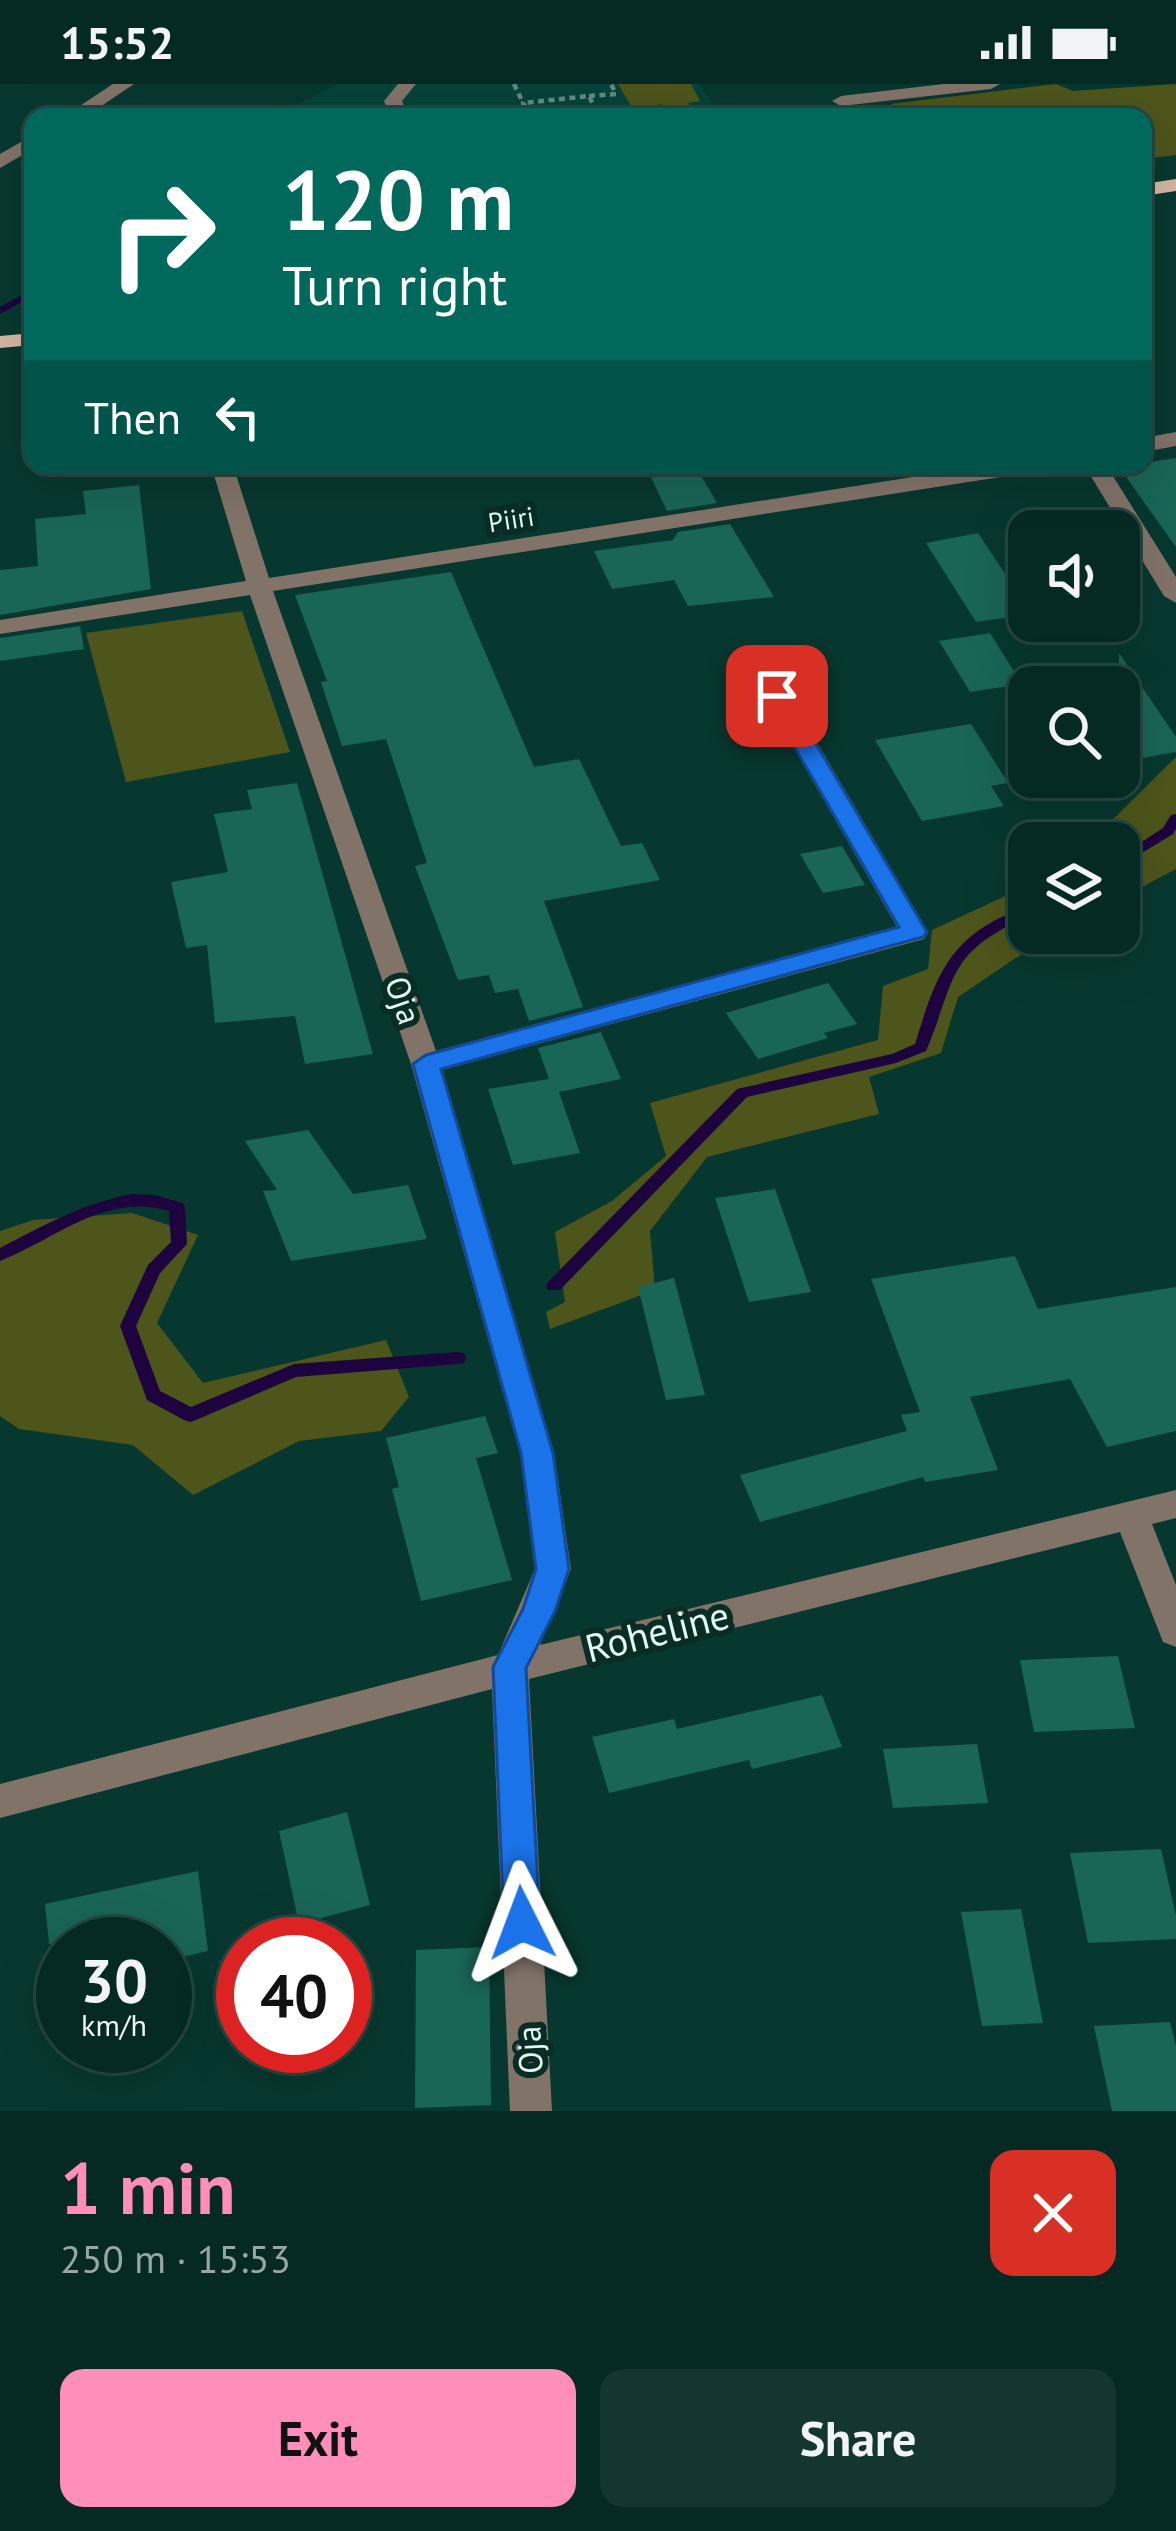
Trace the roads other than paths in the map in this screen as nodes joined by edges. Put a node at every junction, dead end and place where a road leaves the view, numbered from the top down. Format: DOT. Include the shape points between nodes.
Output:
graph roads {
  1 [pos="125,84"];
  2 [pos="407,84"];
  3 [pos="827,84"];
  4 [pos="992,84"];
  5 [pos="841,101"];
  6 [pos="86,108"];
  7 [pos="396,108"];
  8 [pos="847,108"];
  9 [pos="226,474"];
  10 [pos="976,474"];
  11 [pos="1101,474"];
  12 [pos="261,590"];
  13 [pos="1176,596"];
  14 [pos="0,627"];
  15 [pos="777,696"];
  16 [pos="426,1064"];
  17 [pos="1176,1504"];
  18 [pos="1131,1515"];
  19 [pos="1176,1631"];
  20 [pos="510,1667"];
  21 [pos="0,1801"];
  22 [pos="532,2111"];
  1 -- 6 [label="street"];
  2 -- 7 [label="street" via="392,101"];
  3 -- 5 [label="street"];
  4 -- 5 [label="street"];
  5 -- 8 [label="street"];
  9 -- 12 [label="street, Oja"];
  10 -- 12 [label="street, Piiri"];
  11 -- 13 [label="street"];
  12 -- 14 [label="street, Piiri"];
  12 -- 16 [label="street, Oja"];
  15 -- 16 [label="street" via="914,932"];
  16 -- 20 [label="street, Oja" via="537,1453 553,1569"];
  17 -- 18 [label="street, Roheline"];
  18 -- 19 [label="street"];
  18 -- 20 [label="street, Roheline"];
  20 -- 21 [label="street, Roheline"];
  20 -- 22 [label="street, Oja"];
}
